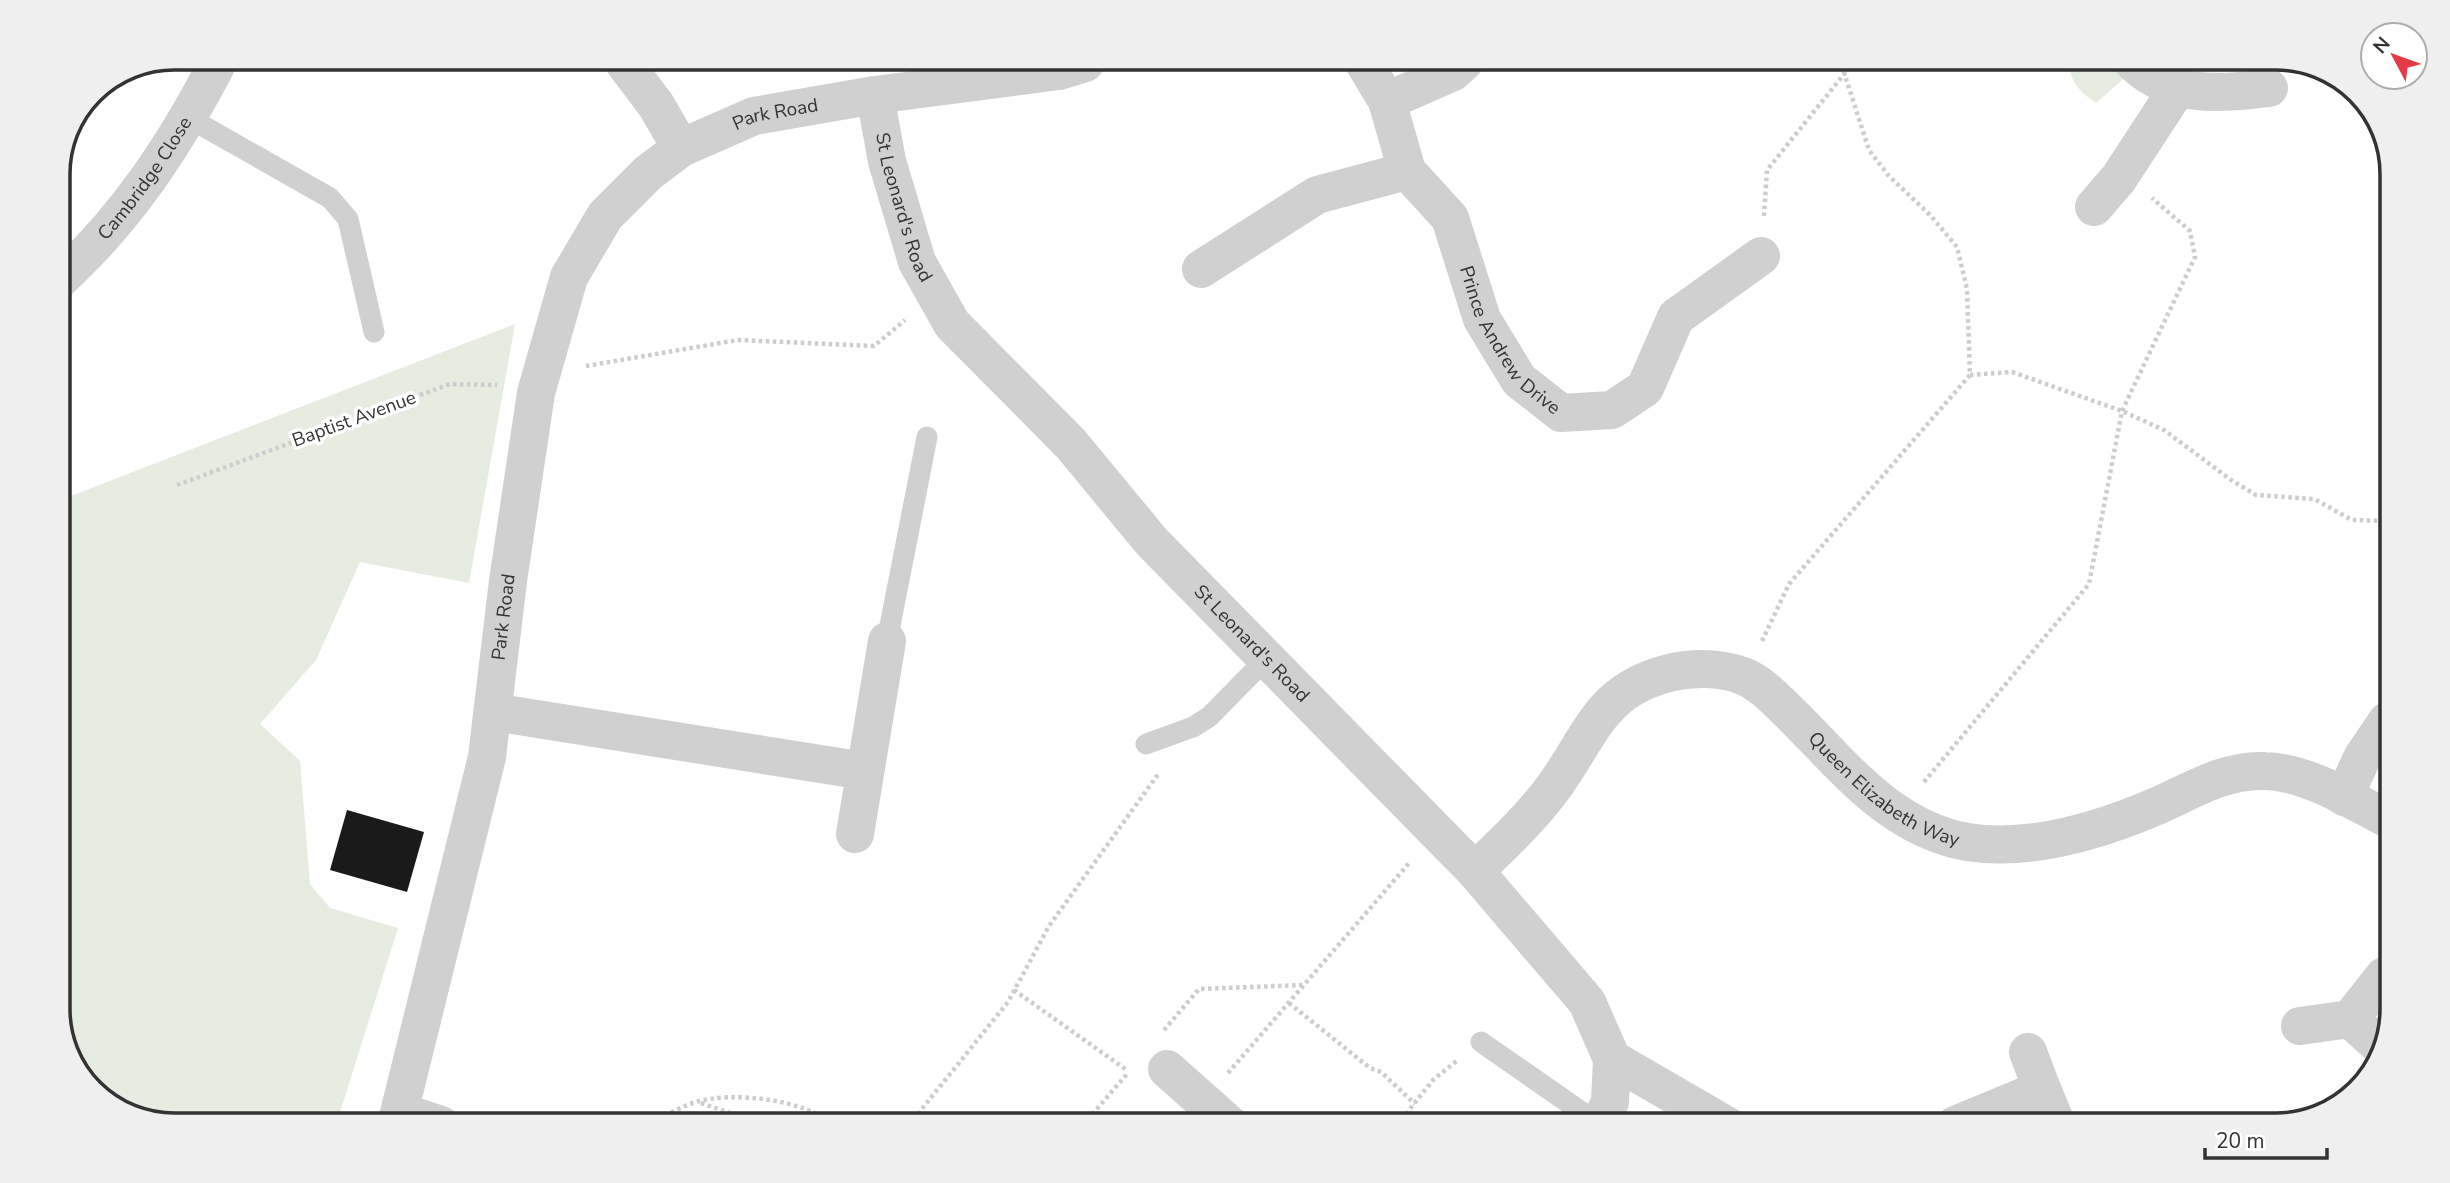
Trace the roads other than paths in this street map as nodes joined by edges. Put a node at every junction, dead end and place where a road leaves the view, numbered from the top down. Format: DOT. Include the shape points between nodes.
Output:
graph roads {
  1 [pos="214,70"];
  2 [pos="630,70"];
  3 [pos="1062,70"];
  4 [pos="1368,70"];
  5 [pos="1455,70"];
  6 [pos="2148,70"];
  7 [pos="2269,88"];
  8 [pos="2177,89"];
  9 [pos="875,94"];
  10 [pos="1387,102"];
  11 [pos="189,118"];
  12 [pos="681,148"];
  13 [pos="1407,171"];
  14 [pos="2094,207"];
  15 [pos="1761,256"];
  16 [pos="1200,269"];
  17 [pos="70,270"];
  18 [pos="374,332"];
  19 [pos="927,437"];
  20 [pos="887,640"];
  21 [pos="1266,659"];
  22 [pos="493,712"];
  23 [pos="2380,730"];
  24 [pos="1146,744"];
  25 [pos="865,771"];
  26 [pos="2344,797"];
  27 [pos="2380,814"];
  28 [pos="855,834"];
  29 [pos="1475,872"];
  30 [pos="2380,981"];
  31 [pos="2350,1019"];
  32 [pos="2300,1026"];
  33 [pos="2374,1041"];
  34 [pos="1480,1042"];
  35 [pos="2028,1052"];
  36 [pos="1153,1057"];
  37 [pos="1612,1059"];
  38 [pos="2042,1089"];
  39 [pos="400,1113"];
  40 [pos="1206,1113"];
  41 [pos="1582,1113"];
  42 [pos="1605,1113"];
  43 [pos="1705,1113"];
  44 [pos="1984,1113"];
  45 [pos="2052,1113"];
  1 -- 11 [label="street, Cambridge Close"];
  2 -- 12 [label="street"];
  3 -- 9 [label="street, Park Road"];
  4 -- 10 [label="street, Prince Andrew Drive"];
  5 -- 10 [label="street"];
  6 -- 8 [label="street"];
  7 -- 8 [label="street" via="2225,94"];
  8 -- 14 [label="street"];
  9 -- 12 [label="street, Park Road" via="754,116"];
  9 -- 21 [label="street, St Leonard's Road" via="887,161 917,262 952,324 1071,444 1153,542"];
  10 -- 13 [label="street, Prince Andrew Drive"];
  11 -- 17 [label="street, Cambridge Close" via="167,155 94,248"];
  11 -- 18 [label="lane" via="330,198 348,219"];
  12 -- 22 [label="street, Park Road" via="605,216 569,277 539,384"];
  13 -- 15 [label="street, Prince Andrew Drive" via="1450,218 1482,319 1519,380 1561,413 1612,410 1645,388 1676,317"];
  13 -- 16 [label="street" via="1317,195"];
  19 -- 20 [label="lane"];
  20 -- 25 [label="street"];
  21 -- 24 [label="lane" via="1209,717"];
  21 -- 29 [label="street, St Leonard's Road"];
  22 -- 25 [label="street"];
  22 -- 39 [label="street, Park Road" via="487,757"];
  23 -- 26 [label="street"];
  25 -- 28 [label="street"];
  26 -- 27 [label="street, Queen Elizabeth Way"];
  26 -- 29 [label="street, Queen Elizabeth Way" via="2279,772 2245,772 2214,780 2123,820 2040,839 1990,845 1944,836 1897,814 1849,775 1766,691 1745,677 1690,669 1657,677 1621,695 1592,724 1539,806"];
  29 -- 37 [label="street, St Leonard's Road" via="1587,1002"];
  30 -- 31 [label="street"];
  31 -- 32 [label="street"];
  31 -- 33 [label="street"];
  34 -- 41 [label="lane"];
  35 -- 38 [label="street"];
  36 -- 40 [label="street"];
  37 -- 42 [label="street" via="1610,1102"];
  37 -- 43 [label="street"];
  38 -- 44 [label="street"];
  38 -- 45 [label="street"];
}
